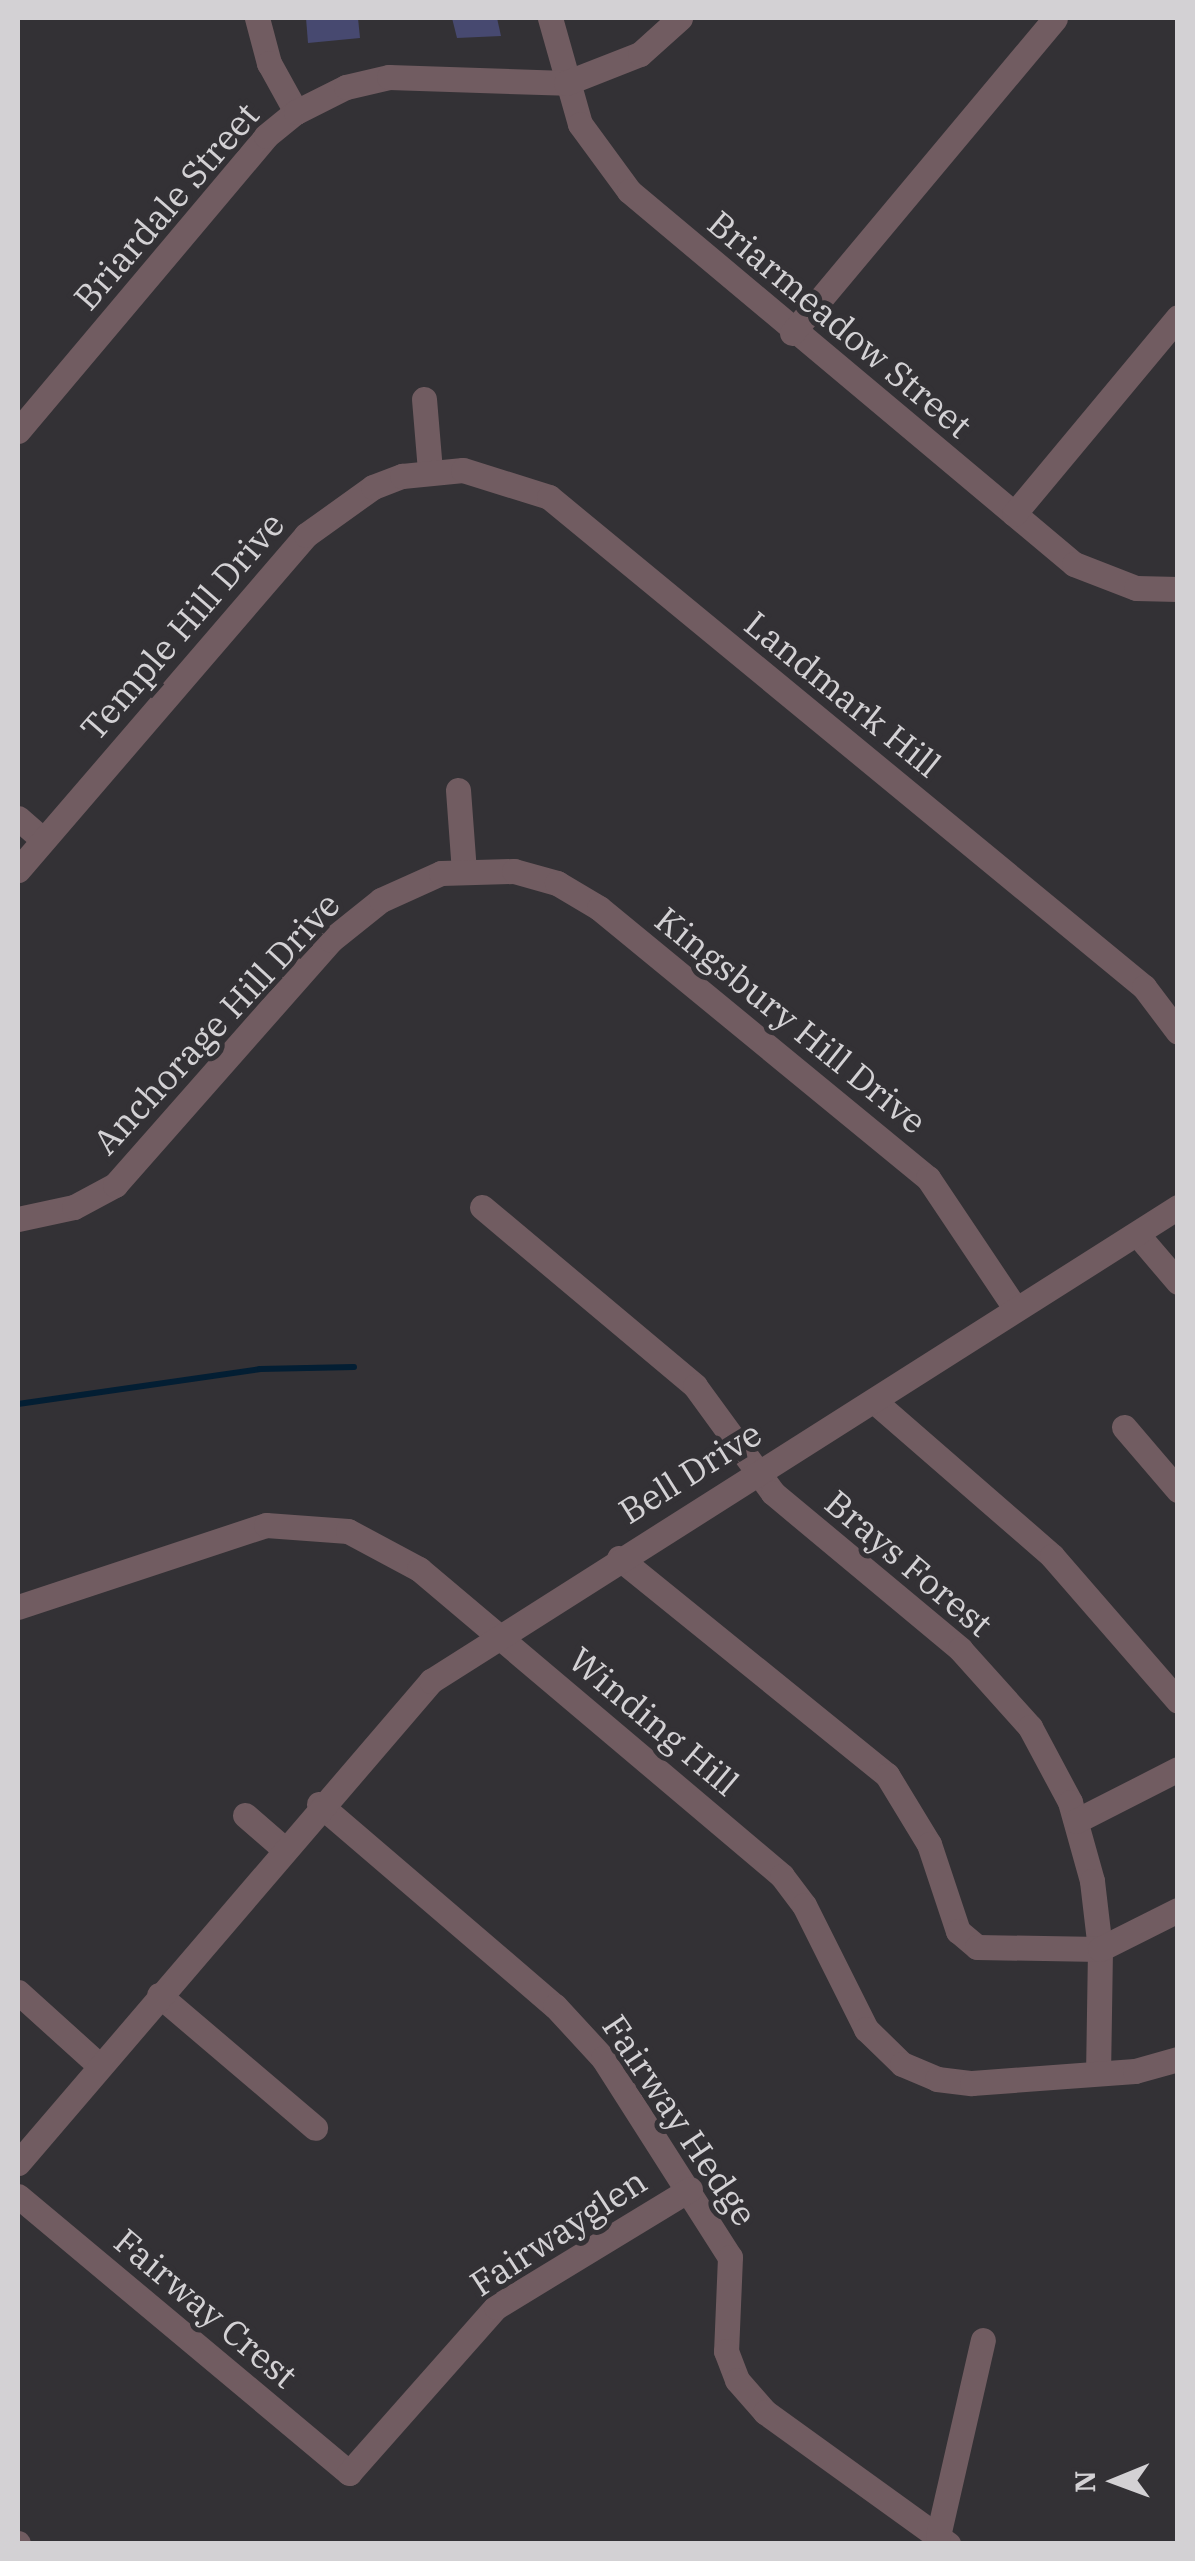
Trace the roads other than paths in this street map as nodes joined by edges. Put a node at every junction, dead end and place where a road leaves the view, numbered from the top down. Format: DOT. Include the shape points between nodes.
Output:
graph roads {
  1 [pos="257,18"];
  2 [pos="550,18"];
  3 [pos="680,18"];
  4 [pos="1055,18"];
  5 [pos="566,82"];
  6 [pos="296,112"];
  7 [pos="1178,317"];
  8 [pos="792,333"];
  9 [pos="424,399"];
  10 [pos="18,431"];
  11 [pos="430,471"];
  12 [pos="1014,514"];
  13 [pos="1178,590"];
  14 [pos="458,790"];
  15 [pos="18,818"];
  16 [pos="43,840"];
  17 [pos="18,870"];
  18 [pos="464,871"];
  19 [pos="1178,1032"];
  20 [pos="482,1207"];
  21 [pos="1178,1207"];
  22 [pos="18,1219"];
  23 [pos="1137,1234"];
  24 [pos="1178,1282"];
  25 [pos="1015,1308"];
  26 [pos="874,1401"];
  27 [pos="1124,1427"];
  28 [pos="757,1472"];
  29 [pos="1178,1490"];
  30 [pos="619,1558"];
  31 [pos="18,1606"];
  32 [pos="499,1636"];
  33 [pos="1178,1700"];
  34 [pos="1178,1769"];
  35 [pos="319,1804"];
  36 [pos="244,1815"];
  37 [pos="1076,1821"];
  38 [pos="284,1848"];
  39 [pos="1178,1910"];
  40 [pos="1100,1949"];
  41 [pos="18,1992"];
  42 [pos="160,1995"];
  43 [pos="1178,2059"];
  44 [pos="100,2066"];
  45 [pos="1098,2073"];
  46 [pos="315,2128"];
  47 [pos="18,2163"];
  48 [pos="690,2189"];
  49 [pos="18,2196"];
  50 [pos="983,2340"];
  51 [pos="350,2474"];
  52 [pos="943,2540"];
  1 -- 6 [label="street" via="270,63"];
  2 -- 5 [label="street, Briarmeadow Street"];
  3 -- 5 [label="street, Briardale Street" via="640,54"];
  4 -- 8 [label="street"];
  5 -- 6 [label="street, Briardale Street" via="389,76 346,87"];
  5 -- 8 [label="street, Briarmeadow Street" via="601,160"];
  6 -- 10 [label="street, Briardale Street" via="266,136"];
  7 -- 12 [label="street"];
  8 -- 12 [label="street, Briarmeadow Street"];
  9 -- 11 [label="street"];
  11 -- 16 [label="street, Temple Hill Drive" via="373,487 306,536"];
  11 -- 19 [label="street, Landmark Hill" via="491,475 549,498 1144,987"];
  12 -- 13 [label="street, Briarmeadow Street" via="1104,579"];
  14 -- 18 [label="street"];
  15 -- 16 [label="street"];
  16 -- 17 [label="street, Temple Hill Drive"];
  18 -- 22 [label="street, Anchorage Hill Drive" via="397,892 342,930 115,1185 74,1208"];
  18 -- 25 [label="street, Kingsbury Hill Drive" via="537,876 599,908 928,1178"];
  20 -- 28 [label="street, Brays Forest" via="695,1386"];
  21 -- 23 [label="street, Bell Drive"];
  23 -- 24 [label="street"];
  23 -- 25 [label="street, Bell Drive"];
  25 -- 26 [label="street, Bell Drive"];
  26 -- 28 [label="street, Bell Drive"];
  26 -- 33 [label="street" via="1052,1556"];
  27 -- 29 [label="street"];
  28 -- 30 [label="street, Bell Drive"];
  28 -- 37 [label="street, Brays Forest" via="798,1516 1006,1694 1054,1766"];
  30 -- 32 [label="street, Bell Drive"];
  30 -- 40 [label="street" via="886,1776 929,1844 958,1931 977,1947"];
  31 -- 32 [label="street, Winding Hill" via="229,1534 307,1523 386,1546"];
  32 -- 35 [label="street, Bell Drive" via="431,1680"];
  32 -- 45 [label="street, Winding Hill" via="782,1876 804,1905 866,2028 902,2064 937,2080 972,2083"];
  34 -- 37 [label="street"];
  35 -- 38 [label="street, Bell Drive"];
  35 -- 48 [label="street, Fairway Hedge" via="587,2038"];
  36 -- 38 [label="street"];
  37 -- 40 [label="street, Brays Forest"];
  38 -- 42 [label="street, Bell Drive"];
  39 -- 40 [label="street"];
  40 -- 45 [label="street, Brays Forest"];
  41 -- 44 [label="street"];
  42 -- 44 [label="street, Bell Drive"];
  42 -- 46 [label="street"];
  43 -- 45 [label="street, Winding Hill"];
  44 -- 47 [label="street, Bell Drive"];
  48 -- 51 [label="street, Fairwayglen" via="496,2307"];
  48 -- 52 [label="street, Fairway Hedge" via="730,2257 726,2350 736,2380 765,2412"];
  49 -- 51 [label="street, Fairway Crest"];
  50 -- 52 [label="street"];
}
